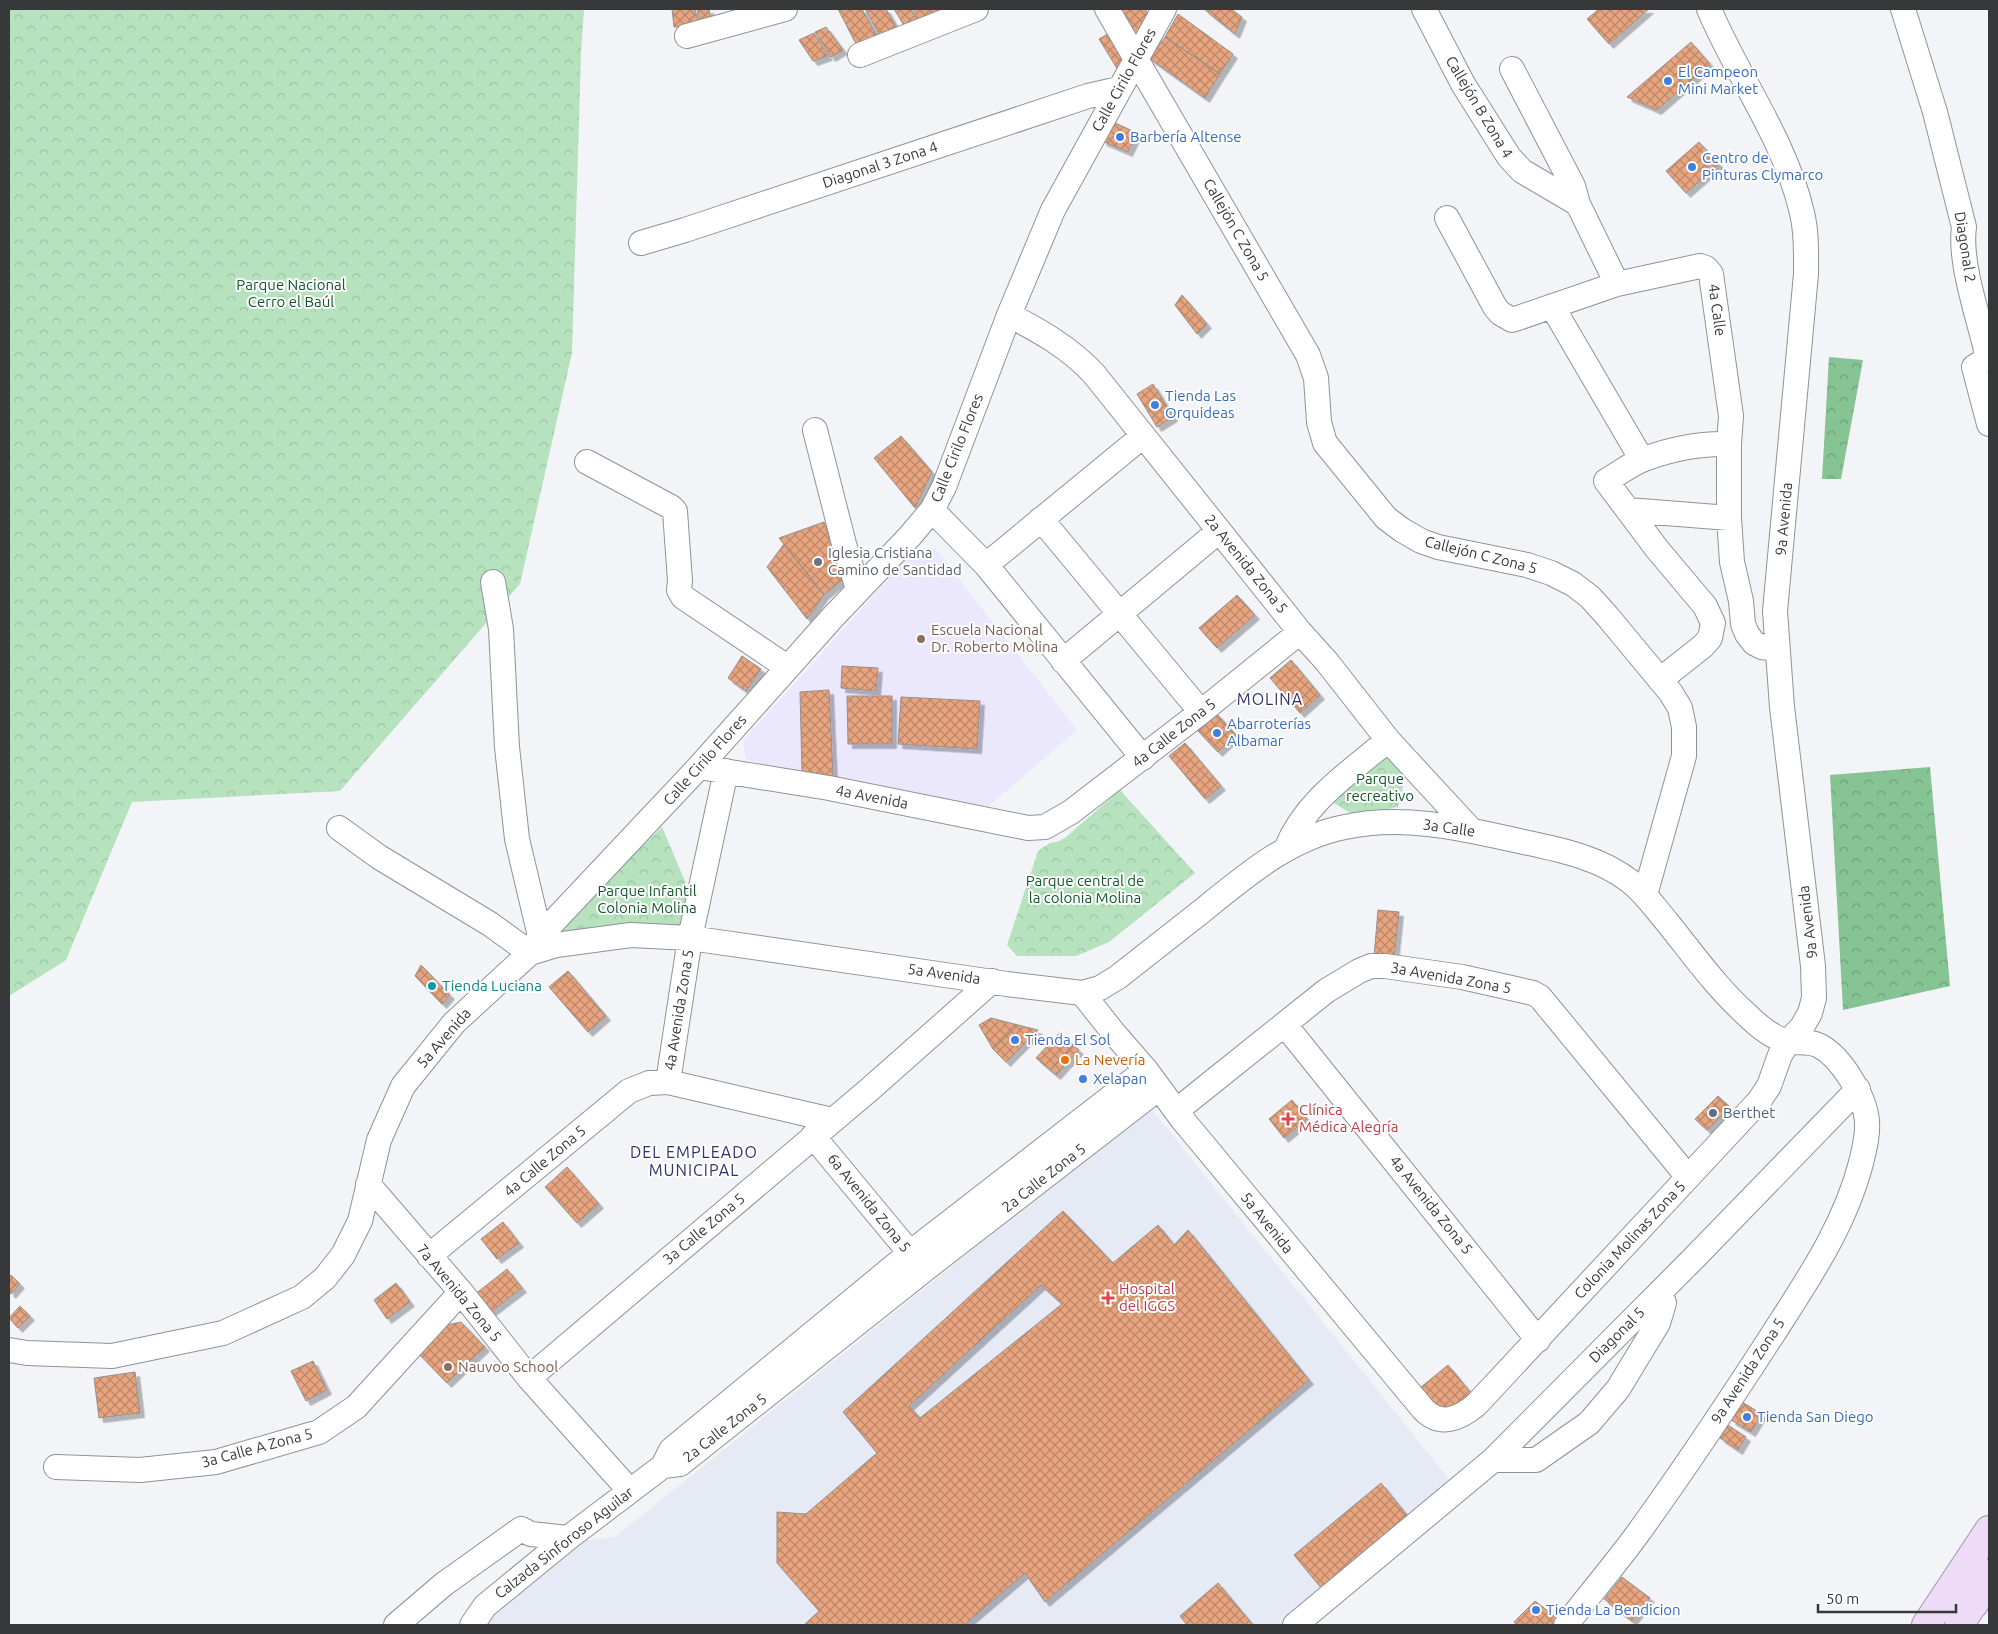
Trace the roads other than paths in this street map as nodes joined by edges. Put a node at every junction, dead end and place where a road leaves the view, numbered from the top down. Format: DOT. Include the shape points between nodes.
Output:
graph roads {
  1 [pos="785,9"];
  2 [pos="976,9"];
  3 [pos="1107,9"];
  4 [pos="1164,9"];
  5 [pos="1424,9"];
  6 [pos="1709,9"];
  7 [pos="1903,9"];
  8 [pos="687,36"];
  9 [pos="860,55"];
  10 [pos="1136,57"];
  11 [pos="1512,68"];
  12 [pos="1119,89"];
  13 [pos="1578,204"];
  14 [pos="1447,218"];
  15 [pos="1964,227"];
  16 [pos="641,242"];
  17 [pos="1617,284"];
  18 [pos="1989,303"];
  19 [pos="1552,306"];
  20 [pos="1009,315"];
  21 [pos="1989,424"];
  22 [pos="815,430"];
  23 [pos="1143,436"];
  24 [pos="1729,444"];
  25 [pos="1642,460"];
  26 [pos="588,462"];
  27 [pos="932,510"];
  28 [pos="1628,510"];
  29 [pos="1729,518"];
  30 [pos="1041,519"];
  31 [pos="1219,532"];
  32 [pos="986,565"];
  33 [pos="493,582"];
  34 [pos="858,589"];
  35 [pos="1119,614"];
  36 [pos="1300,632"];
  37 [pos="1778,649"];
  38 [pos="1063,660"];
  39 [pos="787,668"];
  40 [pos="1660,680"];
  41 [pos="1201,712"];
  42 [pos="1388,740"];
  43 [pos="1143,758"];
  44 [pos="699,767"];
  45 [pos="726,771"];
  46 [pos="1045,827"];
  47 [pos="340,828"];
  48 [pos="1471,830"];
  49 [pos="1286,849"];
  50 [pos="1645,895"];
  51 [pos="690,938"];
  52 [pos="535,944"];
  53 [pos="992,981"];
  54 [pos="1082,993"];
  55 [pos="1284,1025"];
  56 [pos="1789,1042"];
  57 [pos="1153,1079"];
  58 [pos="668,1082"];
  59 [pos="1858,1090"];
  60 [pos="1176,1111"];
  61 [pos="832,1120"];
  62 [pos="813,1136"];
  63 [pos="1688,1177"];
  64 [pos="368,1184"];
  65 [pos="429,1256"];
  66 [pos="917,1262"];
  67 [pos="461,1292"];
  68 [pos="1660,1292"];
  69 [pos="1538,1340"];
  70 [pos="9,1350"];
  71 [pos="529,1378"];
  72 [pos="1449,1420"];
  73 [pos="1493,1460"];
  74 [pos="56,1466"];
  75 [pos="663,1466"];
  76 [pos="630,1491"];
  77 [pos="1989,1530"];
  78 [pos="568,1538"];
  79 [pos="1989,1544"];
  80 [pos="1989,1581"];
  81 [pos="1974,1610"];
  82 [pos="396,1625"];
  83 [pos="472,1625"];
  84 [pos="1295,1625"];
  85 [pos="1566,1625"];
  86 [pos="1926,1625"];
  87 [pos="1935,1625"];
  1 -- 8 [label="street"];
  2 -- 9 [label="street"];
  3 -- 10 [label="street, Callejón C Zona 5"];
  4 -- 10 [label="street, Calle Cirilo Flores"];
  5 -- 13 [label="street, Callejón B Zona 4" via="1463,84 1509,157 1522,170"];
  6 -- 37 [label="street, 9a Avenida" via="1781,150 1803,215 1806,274 1775,611"];
  7 -- 15 [label="street, Diagonal 2" via="1935,112"];
  10 -- 12 [label="street, Calle Cirilo Flores"];
  10 -- 40 [label="street, Callejón C Zona 5" via="1308,355 1316,378 1324,443 1377,508 1402,530 1421,541 1527,565 1572,584 1602,610"];
  11 -- 13 [label="street" via="1573,186"];
  12 -- 16 [label="street, Diagonal 3 Zona 4" via="1088,96"];
  12 -- 20 [label="street, Calle Cirilo Flores" via="1053,210"];
  13 -- 17 [label="street"];
  14 -- 19 [label="street, 4a Calle" via="1500,313 1512,320"];
  15 -- 18 [label="street" via="1975,250"];
  15 -- 21 [label="street, Diagonal 2" via="1964,258 1986,350 1985,360 1974,367"];
  17 -- 19 [label="street, 4a Calle"];
  17 -- 24 [label="street, 4a Calle" via="1700,266 1711,274 1730,416"];
  19 -- 25 [label="street"];
  20 -- 23 [label="street, 2a Avenida Zona 5" via="1033,327 1080,360"];
  20 -- 27 [label="street, Calle Cirilo Flores" via="944,487"];
  22 -- 34 [label="street"];
  23 -- 30 [label="street"];
  23 -- 31 [label="street, 2a Avenida Zona 5"];
  24 -- 25 [label="street" via="1692,446"];
  24 -- 29 [label="street, 4a Calle"];
  25 -- 28 [label="street" via="1606,481"];
  26 -- 39 [label="street" via="671,507 675,512 679,590 683,597"];
  27 -- 32 [label="street"];
  27 -- 34 [label="street, Calle Cirilo Flores"];
  28 -- 29 [label="street"];
  28 -- 40 [label="street" via="1704,606 1713,624 1710,638 1703,646"];
  29 -- 37 [label="street, 4a Calle" via="1732,562 1745,629 1754,643"];
  30 -- 32 [label="street"];
  30 -- 35 [label="street"];
  31 -- 35 [label="street"];
  31 -- 36 [label="street, 2a Avenida Zona 5"];
  32 -- 38 [label="street"];
  33 -- 52 [label="street" via="501,628 507,747 517,839"];
  34 -- 39 [label="street, Calle Cirilo Flores"];
  35 -- 38 [label="street"];
  35 -- 41 [label="street"];
  36 -- 41 [label="street, 4a Calle Zona 5"];
  36 -- 42 [label="street, 2a Avenida Zona 5"];
  37 -- 56 [label="street, 9a Avenida" via="1814,998 1810,1013"];
  38 -- 43 [label="street"];
  39 -- 44 [label="street, Calle Cirilo Flores"];
  40 -- 50 [label="street, Callejón C Zona 5" via="1680,708 1684,756"];
  41 -- 43 [label="street, 4a Calle Zona 5"];
  42 -- 48 [label="street, 2a Avenida Zona 5"];
  42 -- 49 [label="street" via="1318,799 1299,823"];
  43 -- 46 [label="street, 4a Calle Zona 5" via="1071,812"];
  44 -- 45 [label="street, 4a Avenida"];
  44 -- 52 [label="street, Calle Cirilo Flores"];
  45 -- 46 [label="street, 4a Avenida" via="1028,828"];
  45 -- 51 [label="street, 4a Avenida Zona 5"];
  47 -- 52 [label="street" via="379,857 490,924"];
  48 -- 49 [label="street, 3a Calle" via="1441,825 1371,823 1345,826 1312,836"];
  48 -- 50 [label="street, 3a Calle" via="1579,856 1608,867"];
  49 -- 54 [label="street, 3a Calle" via="1118,977 1100,988"];
  50 -- 56 [label="street, 3a Calle" via="1724,993 1775,1037"];
  51 -- 52 [label="street, 5a Avenida" via="631,935 556,945"];
  51 -- 53 [label="street, 5a Avenida"];
  51 -- 58 [label="street, 4a Avenida Zona 5"];
  52 -- 64 [label="street, 5a Avenida" via="454,1023 404,1086 379,1140"];
  53 -- 54 [label="street, 5a Avenida"];
  53 -- 61 [label="street, 3a Calle Zona 5"];
  54 -- 57 [label="street, 5a Avenida"];
  55 -- 60 [label="street, 3a Avenida Zona 5"];
  55 -- 63 [label="street, 3a Avenida Zona 5" via="1326,991 1371,966 1462,977 1533,993 1546,1003"];
  55 -- 69 [label="street, 4a Avenida Zona 5"];
  56 -- 59 [label="street" via="1809,1042 1827,1051"];
  56 -- 63 [label="street, Colonia Molinas Zona 5" via="1780,1055 1769,1086 1758,1101"];
  57 -- 60 [label="street, 5a Avenida"];
  57 -- 66 [label="street, 2a Calle Zona 5"];
  58 -- 61 [label="street"];
  58 -- 65 [label="street, 4a Calle Zona 5" via="649,1083 629,1091"];
  59 -- 68 [label="street, Diagonal 5"];
  59 -- 85 [label="street, 9a Avenida Zona 5" via="1867,1122 1866,1140 1850,1200 1836,1233 1739,1388 1635,1538"];
  60 -- 72 [label="street, 5a Avenida" via="1429,1416"];
  61 -- 62 [label="street, 3a Calle Zona 5"];
  62 -- 66 [label="street, 6a Avenida Zona 5"];
  62 -- 71 [label="street, 3a Calle Zona 5"];
  63 -- 69 [label="street, Colonia Molinas Zona 5"];
  64 -- 65 [label="street, 7a Avenida Zona 5"];
  64 -- 70 [label="street, 5a Avenida" via="360,1221 343,1255 302,1297 275,1310 223,1333 112,1356"];
  65 -- 67 [label="street, 7a Avenida Zona 5"];
  66 -- 75 [label="street, 2a Calle Zona 5" via="671,1450"];
  67 -- 71 [label="street, 7a Avenida Zona 5"];
  67 -- 74 [label="street, 3a Calle A Zona 5" via="356,1407 319,1432 216,1462 140,1470"];
  68 -- 73 [label="street, Diagonal 5"];
  68 -- 73 [label="street" via="1664,1303 1658,1323 1618,1389 1589,1423 1536,1460"];
  69 -- 72 [label="street, Colonia Molinas Zona 5" via="1476,1406"];
  71 -- 76 [label="street, 7a Avenida Zona 5"];
  73 -- 84 [label="street, Diagonal 5"];
  75 -- 76 [label="street, Calzada Sinforoso Aguilar"];
  76 -- 78 [label="street, Calzada Sinforoso Aguilar"];
  77 -- 86 [label="main road"];
  78 -- 82 [label="street" via="531,1534 521,1529 444,1584"];
  78 -- 83 [label="street, Calzada Sinforoso Aguilar" via="484,1606"];
  79 -- 81 [label="main road" via="1965,1581 1964,1595"];
  80 -- 81 [label="main road"];
  81 -- 87 [label="main road" via="1954,1606"];
}
